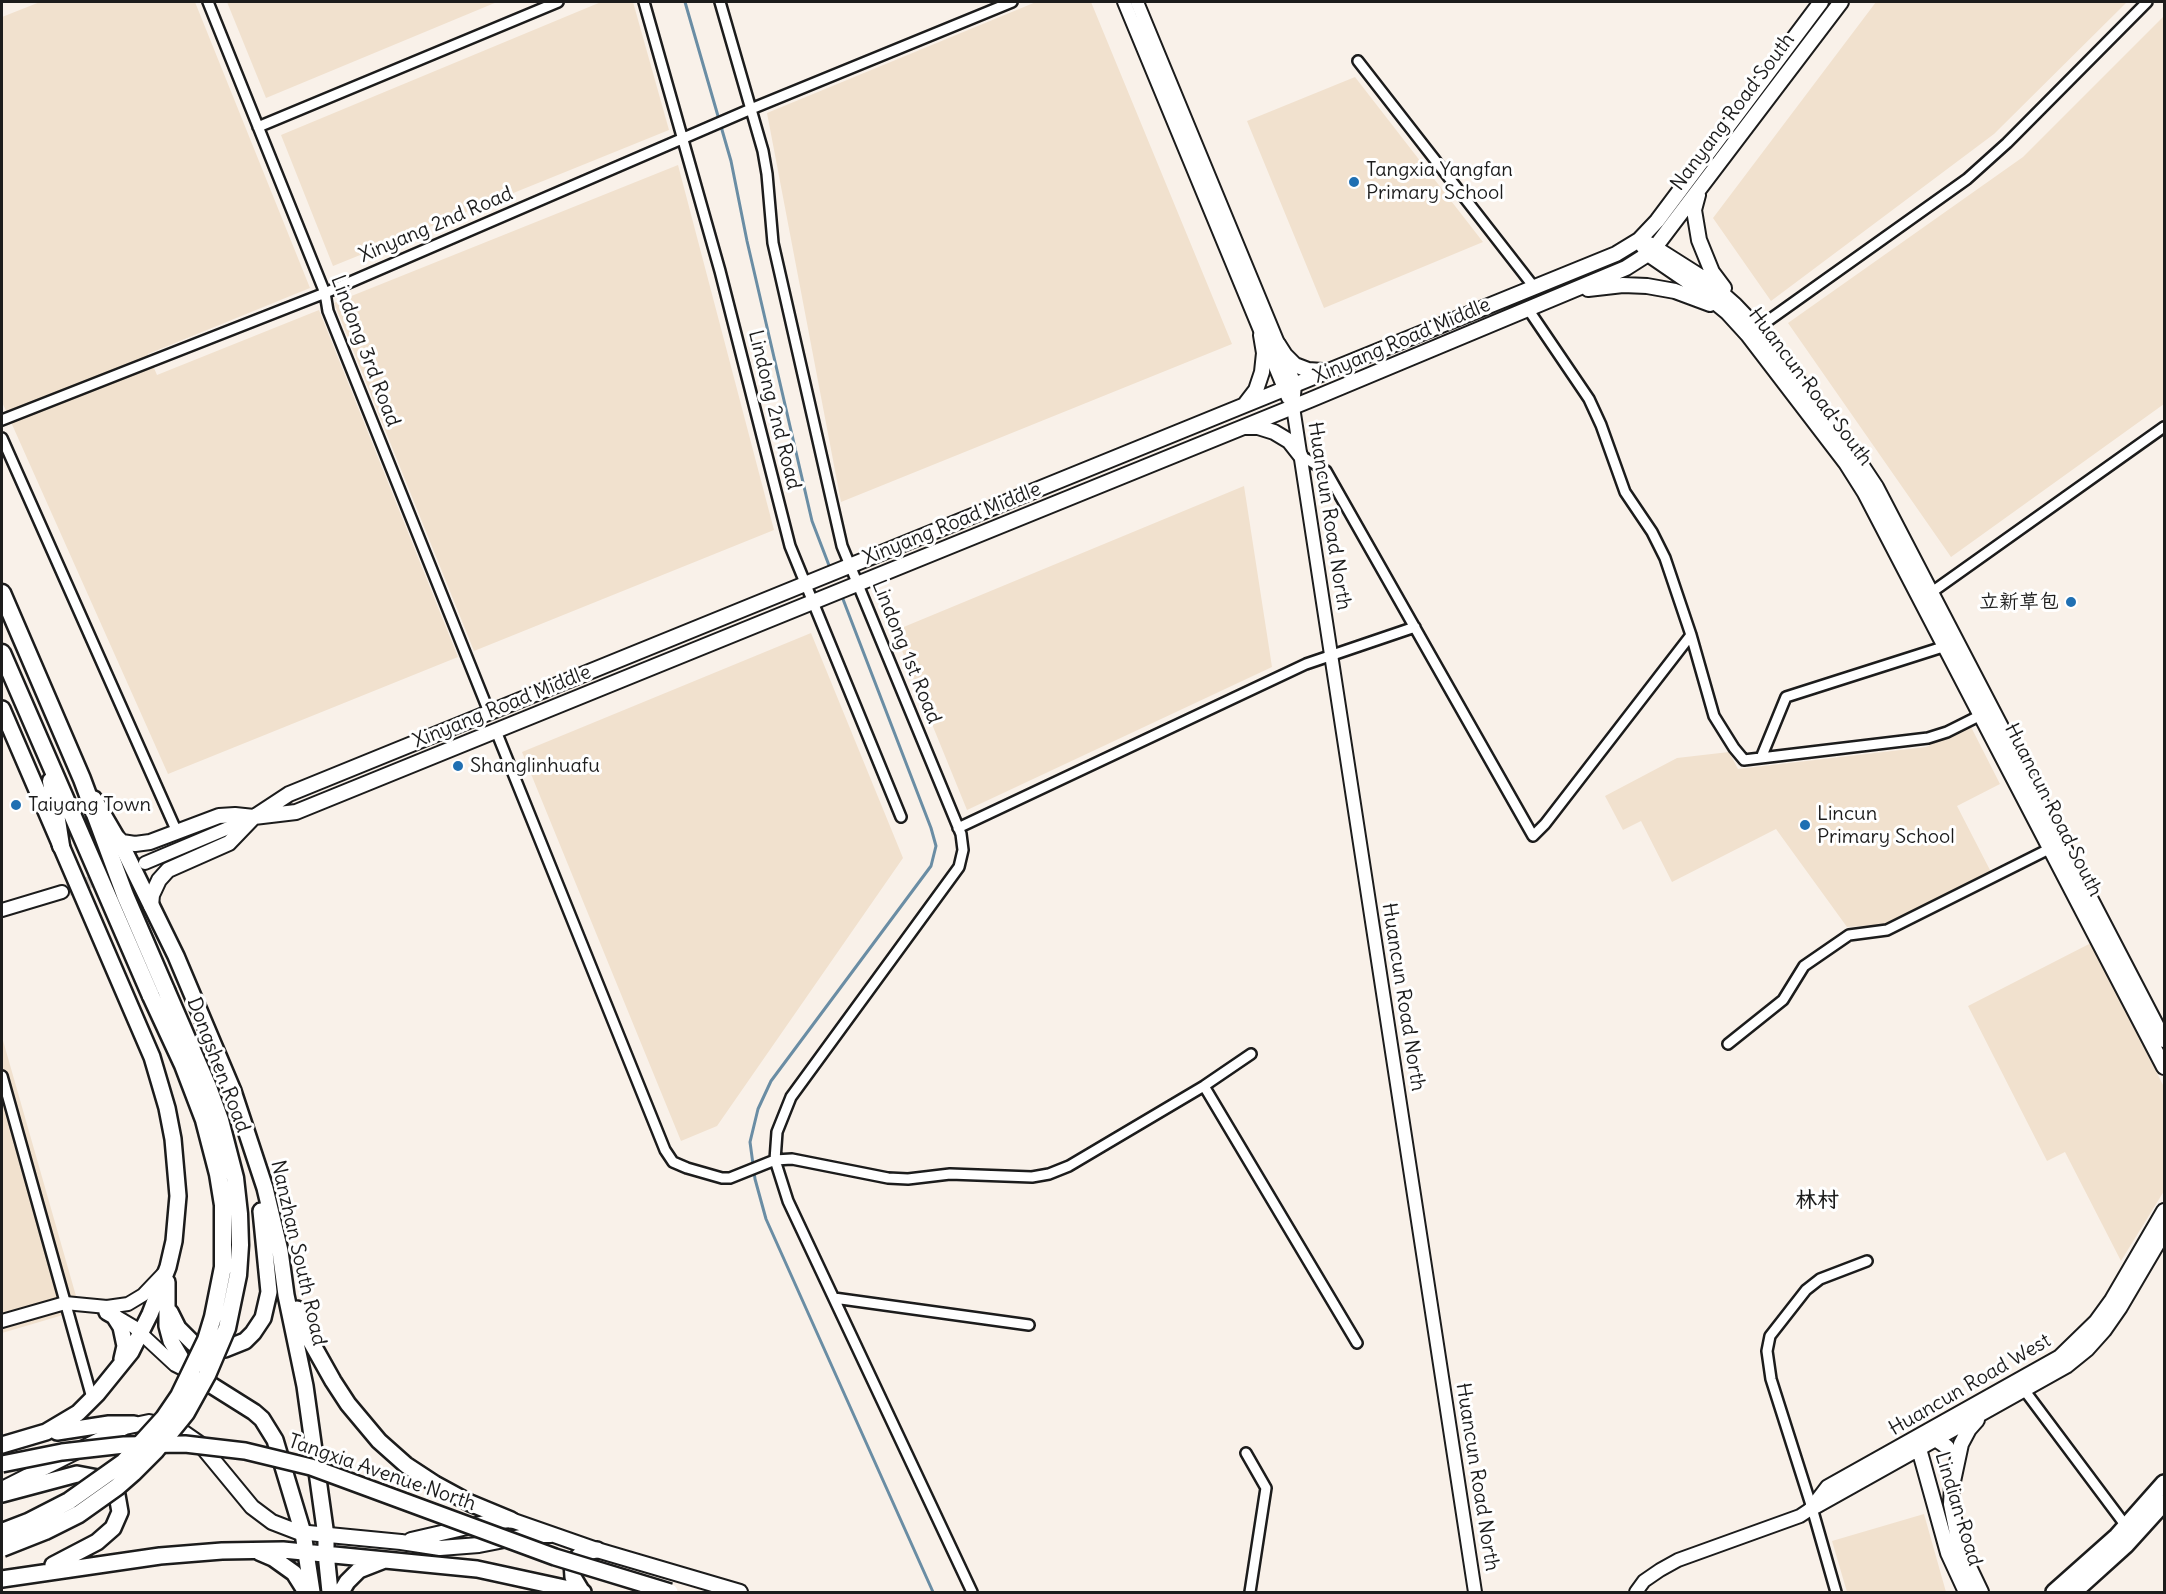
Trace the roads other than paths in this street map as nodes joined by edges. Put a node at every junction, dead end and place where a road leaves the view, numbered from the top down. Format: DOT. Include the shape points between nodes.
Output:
graph roads {
  1 [pos="208,2"];
  2 [pos="558,2"];
  3 [pos="644,2"];
  4 [pos="720,2"];
  5 [pos="1012,2"];
  6 [pos="1124,2"];
  7 [pos="1137,2"];
  8 [pos="1821,2"];
  9 [pos="1840,2"];
  10 [pos="2147,2"];
  11 [pos="1358,61"];
  12 [pos="751,109"];
  13 [pos="258,127"];
  14 [pos="682,139"];
  15 [pos="1701,186"];
  16 [pos="1639,240"];
  17 [pos="1652,250"];
  18 [pos="1534,287"];
  19 [pos="1568,292"];
  20 [pos="325,293"];
  21 [pos="1731,308"];
  22 [pos="1528,309"];
  23 [pos="1752,332"];
  24 [pos="1261,335"];
  25 [pos="1278,344"];
  26 [pos="1328,371"];
  27 [pos="1289,387"];
  28 [pos="1245,405"];
  29 [pos="1293,407"];
  30 [pos="2,420"];
  31 [pos="2164,427"];
  32 [pos="1241,428"];
  33 [pos="2,438"];
  34 [pos="1300,455"];
  35 [pos="844,568"];
  36 [pos="810,581"];
  37 [pos="852,586"];
  38 [pos="1932,592"];
  39 [pos="2,593"];
  40 [pos="817,600"];
  41 [pos="1415,627"];
  42 [pos="1691,635"];
  43 [pos="1946,646"];
  44 [pos="2,653"];
  45 [pos="1331,656"];
  46 [pos="2,709"];
  47 [pos="489,712"];
  48 [pos="1987,712"];
  49 [pos="496,730"];
  50 [pos="7,733"];
  51 [pos="1761,758"];
  52 [pos="48,759"];
  53 [pos="82,779"];
  54 [pos="254,817"];
  55 [pos="901,817"];
  56 [pos="958,828"];
  57 [pos="177,832"];
  58 [pos="118,838"];
  59 [pos="61,846"];
  60 [pos="2051,848"];
  61 [pos="146,862"];
  62 [pos="62,891"];
  63 [pos="151,906"];
  64 [pos="2,910"];
  65 [pos="158,993"];
  66 [pos="2164,1040"];
  67 [pos="1728,1044"];
  68 [pos="1251,1054"];
  69 [pos="2164,1067"];
  70 [pos="2,1076"];
  71 [pos="1204,1086"];
  72 [pos="13,1117"];
  73 [pos="2,1120"];
  74 [pos="248,1133"];
  75 [pos="775,1160"];
  76 [pos="2164,1211"];
  77 [pos="2164,1232"];
  78 [pos="280,1251"];
  79 [pos="1867,1261"];
  80 [pos="168,1267"];
  81 [pos="166,1298"];
  82 [pos="834,1298"];
  83 [pos="65,1303"];
  84 [pos="102,1309"];
  85 [pos="2,1321"];
  86 [pos="1029,1326"];
  87 [pos="141,1333"];
  88 [pos="1358,1343"];
  89 [pos="119,1366"];
  90 [pos="192,1373"];
  91 [pos="2025,1391"];
  92 [pos="92,1398"];
  93 [pos="1980,1416"];
  94 [pos="134,1424"];
  95 [pos="37,1436"];
  96 [pos="1921,1442"];
  97 [pos="1942,1443"];
  98 [pos="2,1445"];
  99 [pos="1246,1453"];
  100 [pos="1923,1463"];
  101 [pos="2,1464"];
  102 [pos="1956,1465"];
  103 [pos="2164,1483"];
  104 [pos="2,1489"];
  105 [pos="2,1494"];
  106 [pos="2164,1503"];
  107 [pos="1812,1508"];
  108 [pos="511,1520"];
  109 [pos="1947,1524"];
  110 [pos="2126,1526"];
  111 [pos="2,1532"];
  112 [pos="303,1533"];
  113 [pos="551,1535"];
  114 [pos="326,1536"];
  115 [pos="401,1542"];
  116 [pos="2,1548"];
  117 [pos="253,1550"];
  118 [pos="597,1550"];
  119 [pos="307,1551"];
  120 [pos="326,1553"];
  121 [pos="390,1560"];
  122 [pos="40,1572"];
  123 [pos="2,1579"];
  124 [pos="583,1592"];
  125 [pos="306,1593"];
  126 [pos="312,1593"];
  127 [pos="330,1593"];
  128 [pos="341,1593"];
  129 [pos="670,1593"];
  130 [pos="740,1593"];
  131 [pos="972,1593"];
  132 [pos="1250,1593"];
  133 [pos="1475,1593"];
  134 [pos="1636,1593"];
  135 [pos="1836,1593"];
  136 [pos="1966,1593"];
  137 [pos="1981,1593"];
  138 [pos="2054,1593"];
  139 [pos="2074,1593"];
  1 -- 13 [label="street, Lindong 3rd Road"];
  2 -- 13 [label="street"];
  3 -- 14 [label="street, Lindong 2nd Road"];
  4 -- 12 [label="street, Lindong 1st Road"];
  5 -- 12 [label="street, Xinyang 2nd Road"];
  6 -- 24 [label="street"];
  7 -- 25 [label="street"];
  8 -- 16 [label="main road, Nanyang Road South"];
  9 -- 15 [label="main road, Nanyang Road South"];
  10 -- 23 [label="street" via="1967,179"];
  11 -- 18 [label="street"];
  12 -- 14 [label="street, Xinyang 2nd Road"];
  12 -- 35 [label="street, Lindong 1st Road" via="764,151 773,243"];
  13 -- 20 [label="street, Lindong 3rd Road"];
  14 -- 20 [label="street, Xinyang 2nd Road"];
  14 -- 36 [label="street, Lindong 2nd Road" via="790,546"];
  15 -- 17 [label="main road, Nanyang Road South"];
  15 -- 21 [label="main road" via="1694,210 1699,240"];
  16 -- 17 [label="main road, Huancun Road South"];
  16 -- 18 [label="main road, Xinyang Road Middle" via="1616,254"];
  17 -- 19 [label="main road, Xinyang Road Middle" via="1626,268"];
  17 -- 21 [label="main road, Huancun Road South" via="1699,290"];
  18 -- 26 [label="main road, Xinyang Road Middle"];
  19 -- 21 [label="main road" via="1647,286"];
  19 -- 22 [label="main road, Xinyang Road Middle"];
  20 -- 30 [label="street, Xinyang 2nd Road"];
  20 -- 47 [label="street, Lindong 3rd Road" via="328,311"];
  21 -- 23 [label="main road, Huancun Road South"];
  22 -- 29 [label="main road, Xinyang Road Middle"];
  22 -- 42 [label="street" via="1589,399 1625,492 1665,558"];
  23 -- 38 [label="main road, Huancun Road South" via="1856,457"];
  23 -- 43 [label="main road, Huancun Road South" via="1865,493"];
  24 -- 27 [label="street"];
  24 -- 28 [label="main road" via="1262,372"];
  25 -- 26 [label="main road" via="1301,368"];
  25 -- 27 [label="street"];
  26 -- 27 [label="main road, Xinyang Road Middle"];
  27 -- 28 [label="main road, Xinyang Road Middle"];
  27 -- 29 [label="street, Huancun Road North"];
  28 -- 35 [label="main road, Xinyang Road Middle"];
  29 -- 32 [label="main road, Xinyang Road Middle"];
  29 -- 34 [label="street, Huancun Road North"];
  31 -- 38 [label="street"];
  32 -- 34 [label="main road" via="1258,427 1274,432 1289,441"];
  32 -- 37 [label="main road, Xinyang Road Middle"];
  33 -- 57 [label="street"];
  34 -- 41 [label="street" via="1326,471"];
  34 -- 45 [label="street, Huancun Road North"];
  35 -- 36 [label="main road, Xinyang Road Middle"];
  35 -- 37 [label="street, Lindong 1st Road"];
  36 -- 40 [label="street, Lindong 2nd Road"];
  36 -- 47 [label="main road, Xinyang Road Middle"];
  37 -- 40 [label="main road, Xinyang Road Middle"];
  37 -- 56 [label="street, Lindong 1st Road"];
  38 -- 48 [label="main road, Huancun Road South"];
  39 -- 53 [label="highway, Dongshen Road"];
  40 -- 49 [label="main road, Xinyang Road Middle"];
  40 -- 55 [label="street, Lindong 2nd Road"];
  41 -- 42 [label="street" via="1533,836"];
  41 -- 45 [label="street"];
  42 -- 51 [label="street" via="1714,716 1744,760"];
  43 -- 48 [label="main road, Huancun Road South"];
  43 -- 51 [label="street" via="1786,697"];
  44 -- 52 [label="highway, Dongshen Road"];
  45 -- 56 [label="street" via="1306,664"];
  45 -- 133 [label="street, Huancun Road North"];
  46 -- 50 [label="main road"];
  47 -- 54 [label="main road, Xinyang Road Middle" via="289,794"];
  48 -- 51 [label="street" via="1928,738"];
  48 -- 60 [label="main road, Huancun Road South"];
  48 -- 66 [label="main road, Huancun Road South"];
  49 -- 54 [label="main road, Xinyang Road Middle" via="296,812"];
  49 -- 75 [label="street" via="665,1150 674,1162 722,1178"];
  50 -- 59 [label="main road"];
  52 -- 59 [label="highway"];
  52 -- 65 [label="highway, Dongshen Road"];
  53 -- 58 [label="main road, Nanzhan South Road"];
  53 -- 65 [label="highway, Dongshen Road"];
  54 -- 57 [label="main road" via="219,816"];
  54 -- 61 [label="street, Xinyang Road Middle"];
  54 -- 63 [label="main road" via="229,843 168,870 159,880"];
  56 -- 75 [label="street, Lindong 1st Road" via="963,850 959,867 790,1097 777,1132"];
  57 -- 58 [label="main road" via="135,844"];
  58 -- 63 [label="main road, Nanzhan South Road"];
  59 -- 80 [label="main road" via="143,1035 166,1108 178,1196"];
  60 -- 67 [label="street" via="1887,930 1849,936 1804,966 1783,1000"];
  60 -- 69 [label="main road, Huancun Road South"];
  62 -- 64 [label="street"];
  63 -- 74 [label="main road, Nanzhan South Road" via="213,1042"];
  65 -- 111 [label="highway, Dongshen Road, bridge" via="204,1120 218,1174 223,1205 223,1267 213,1317 206,1340 164,1418 124,1462 69,1502"];
  65 -- 116 [label="highway, Dongshen Road, bridge" via="208,1087 235,1179 240,1245 227,1328 186,1413 133,1473 79,1514"];
  68 -- 71 [label="street"];
  70 -- 72 [label="street"];
  71 -- 75 [label="street" via="1069,1167 1032,1177 950,1174 888,1178 792,1159"];
  71 -- 88 [label="street"];
  72 -- 73 [label="street"];
  72 -- 83 [label="street"];
  74 -- 78 [label="main road, Nanzhan South Road"];
  74 -- 81 [label="main road" via="268,1272 269,1292 263,1318 245,1341 225,1349 212,1349 193,1343 178,1328"];
  75 -- 82 [label="street" via="788,1201"];
  76 -- 96 [label="main road, Huancun Road West" via="2112,1300 2080,1340 2060,1357"];
  77 -- 91 [label="main road, Huancun Road West" via="2104,1330 2066,1366"];
  78 -- 108 [label="main road" via="310,1340 365,1425 393,1454 426,1479"];
  78 -- 114 [label="main road, Nanzhan South Road" via="305,1386"];
  79 -- 107 [label="street" via="1820,1280 1806,1290 1770,1336 1767,1351 1771,1379"];
  80 -- 81 [label="main road"];
  80 -- 84 [label="street" via="159,1280 134,1300"];
  80 -- 87 [label="main road"];
  81 -- 90 [label="main road" via="171,1341"];
  82 -- 86 [label="street"];
  82 -- 131 [label="street"];
  83 -- 84 [label="street"];
  83 -- 85 [label="street"];
  83 -- 92 [label="street"];
  84 -- 87 [label="street"];
  84 -- 89 [label="main road" via="117,1320 123,1334 125,1346"];
  87 -- 89 [label="main road"];
  87 -- 90 [label="street" via="175,1365"];
  89 -- 92 [label="main road"];
  90 -- 112 [label="main road" via="247,1406 270,1429"];
  91 -- 93 [label="main road, Huancun Road West"];
  91 -- 110 [label="street"];
  92 -- 95 [label="main road" via="66,1422"];
  93 -- 97 [label="main road, Huancun Road West"];
  93 -- 102 [label="main road, Lindian Road" via="1961,1444"];
  94 -- 95 [label="main road" via="109,1424"];
  94 -- 104 [label="main road"];
  94 -- 112 [label="main road" via="149,1422 177,1428 200,1444 262,1516"];
  95 -- 98 [label="main road"];
  96 -- 97 [label="main road"];
  96 -- 100 [label="main road, Lindian Road"];
  96 -- 107 [label="main road, Huancun Road West" via="1828,1487"];
  97 -- 100 [label="main road, Huancun Road West" via="1926,1454"];
  97 -- 102 [label="main road" via="1953,1454"];
  99 -- 132 [label="street" via="1266,1488"];
  100 -- 109 [label="main road, Lindian Road"];
  101 -- 129 [label="main road, Tangxia Avenue North, bridge" via="124,1445 185,1444 245,1451 311,1467 555,1557"];
  102 -- 109 [label="main road, Lindian Road"];
  103 -- 110 [label="main road"];
  105 -- 122 [label="main road" via="84,1474 105,1482 117,1495 118,1520 106,1536"];
  106 -- 139 [label="main road"];
  107 -- 134 [label="street, Huancun Road West" via="1800,1516 1678,1560 1644,1581"];
  107 -- 135 [label="street"];
  108 -- 113 [label="main road"];
  108 -- 115 [label="main road"];
  109 -- 136 [label="main road, Lindian Road" via="1956,1573"];
  109 -- 137 [label="main road, Lindian Road"];
  110 -- 138 [label="main road"];
  112 -- 114 [label="main road"];
  112 -- 119 [label="main road"];
  113 -- 115 [label="main road" via="440,1548"];
  113 -- 118 [label="main road"];
  114 -- 115 [label="main road"];
  114 -- 120 [label="main road, Nanzhan South Road"];
  117 -- 119 [label="main road"];
  117 -- 122 [label="main road" via="160,1556"];
  117 -- 125 [label="main road" via="294,1573"];
  118 -- 124 [label="main road" via="582,1553 572,1563 573,1577"];
  118 -- 130 [label="main road"];
  119 -- 120 [label="main road"];
  119 -- 126 [label="main road"];
  120 -- 121 [label="main road"];
  120 -- 127 [label="main road, Nanzhan South Road"];
  121 -- 124 [label="main road" via="477,1569"];
  121 -- 128 [label="main road" via="359,1570"];
  122 -- 123 [label="main road"];
}
